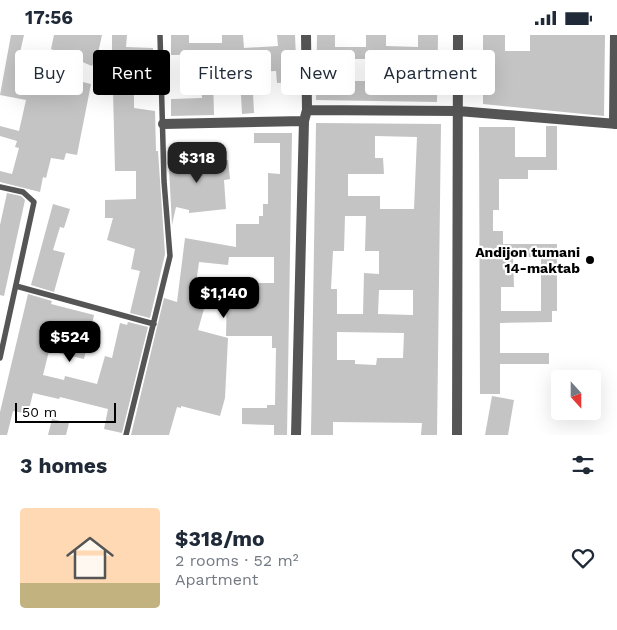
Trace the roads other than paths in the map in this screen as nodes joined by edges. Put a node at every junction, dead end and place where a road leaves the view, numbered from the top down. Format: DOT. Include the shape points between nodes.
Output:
graph roads {
  1 [pos="160,35"];
  2 [pos="306,35"];
  3 [pos="458,35"];
  4 [pos="615,35"];
  5 [pos="307,110"];
  6 [pos="458,111"];
  7 [pos="304,121"];
  8 [pos="163,124"];
  9 [pos="616,124"];
  10 [pos="0,187"];
  11 [pos="16,286"];
  12 [pos="154,323"];
  13 [pos="0,358"];
  14 [pos="126,435"];
  15 [pos="296,435"];
  16 [pos="457,435"];
  1 -- 8 [label="lane"];
  2 -- 5 [label="street"];
  3 -- 6 [label="street"];
  4 -- 9 [label="street"];
  5 -- 6 [label="street"];
  5 -- 7 [label="street"];
  6 -- 9 [label="street"];
  6 -- 16 [label="street"];
  7 -- 8 [label="street"];
  7 -- 15 [label="street"];
  8 -- 12 [label="lane" via="164,181 171,247"];
  10 -- 11 [label="lane" via="23,192 34,202"];
  11 -- 12 [label="lane"];
  11 -- 13 [label="lane"];
  12 -- 14 [label="lane"];
}
